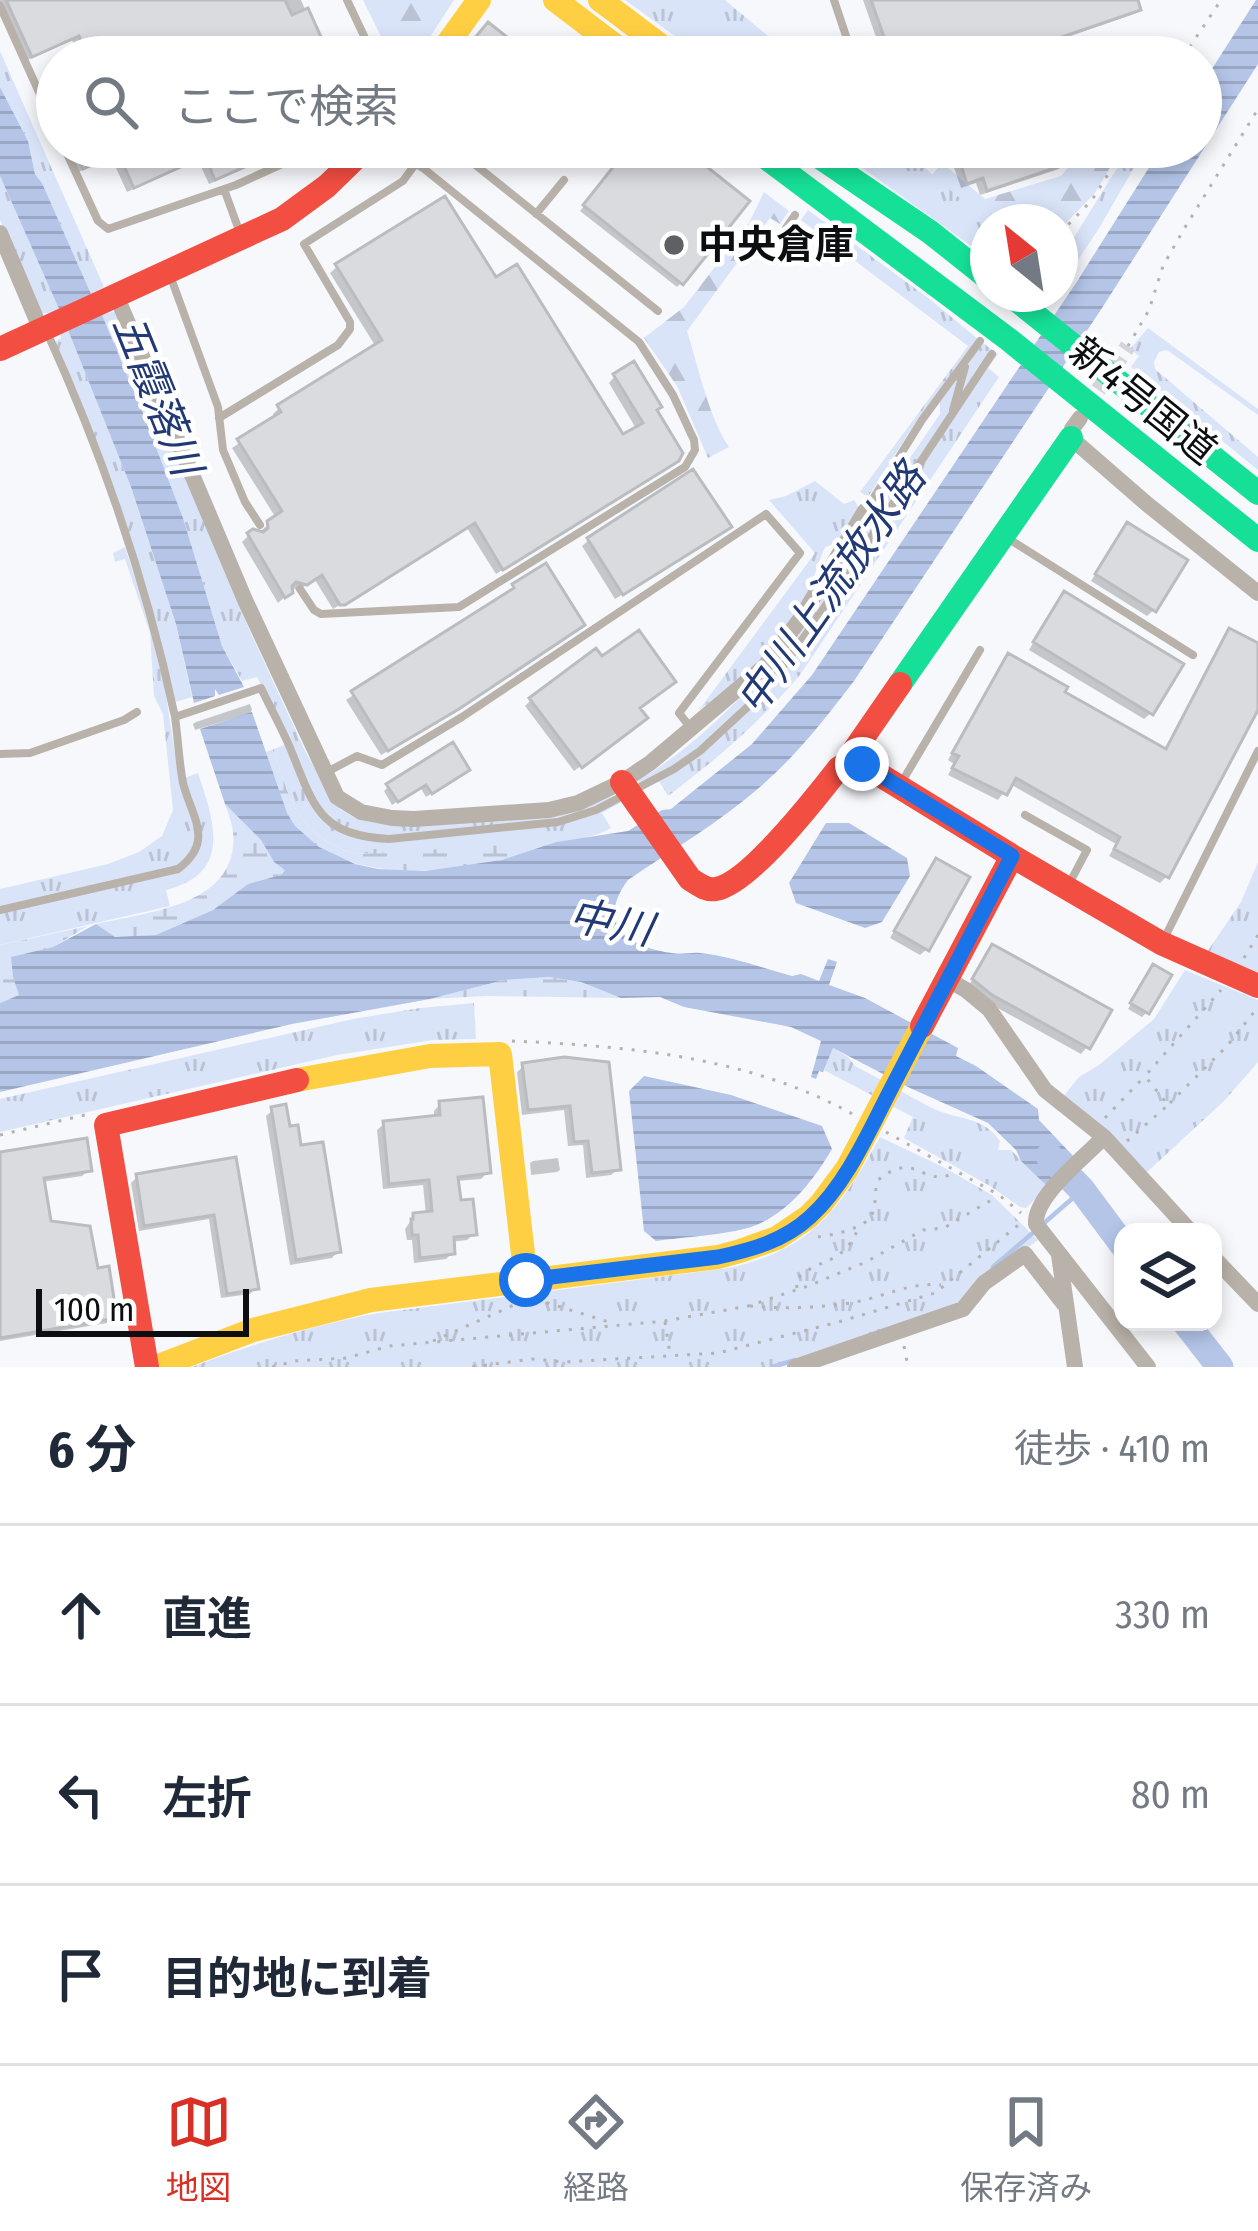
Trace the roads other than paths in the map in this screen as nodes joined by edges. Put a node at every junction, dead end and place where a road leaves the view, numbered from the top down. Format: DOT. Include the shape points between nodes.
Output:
graph roads {
  1 [pos="346,0"];
  2 [pos="479,0"];
  3 [pos="555,0"];
  4 [pos="600,0"];
  5 [pos="834,0"];
  6 [pos="0,6"];
  7 [pos="364,36"];
  8 [pos="453,36"];
  9 [pos="602,36"];
  10 [pos="648,36"];
  11 [pos="846,36"];
  12 [pos="36,86"];
  13 [pos="74,168"];
  14 [pos="272,168"];
  15 [pos="348,168"];
  16 [pos="412,168"];
  17 [pos="422,168"];
  18 [pos="479,168"];
  19 [pos="778,168"];
  20 [pos="836,168"];
  21 [pos="564,180"];
  22 [pos="224,189"];
  23 [pos="536,214"];
  24 [pos="795,215"];
  25 [pos="785,228"];
  26 [pos="0,233"];
  27 [pos="242,238"];
  28 [pos="970,264"];
  29 [pos="169,271"];
  30 [pos="109,298"];
  31 [pos="658,311"];
  32 [pos="1033,312"];
  33 [pos="47,328"];
  34 [pos="980,341"];
  35 [pos="1000,346"];
  36 [pos="0,349"];
  37 [pos="967,360"];
  38 [pos="951,417"];
  39 [pos="219,418"];
  40 [pos="1075,428"];
  41 [pos="1258,493"];
  42 [pos="865,511"];
  43 [pos="260,525"];
  44 [pos="1002,535"];
  45 [pos="1258,540"];
  46 [pos="300,589"];
  47 [pos="1258,593"];
  48 [pos="980,650"];
  49 [pos="1193,655"];
  50 [pos="136,712"];
  51 [pos="175,716"];
  52 [pos="690,727"];
  53 [pos="1258,751"];
  54 [pos="0,754"];
  55 [pos="851,761"];
  56 [pos="326,772"];
  57 [pos="899,786"];
  58 [pos="627,790"];
  59 [pos="1025,815"];
  60 [pos="1012,856"];
  61 [pos="1067,888"];
  62 [pos="0,910"];
  63 [pos="1161,943"];
  64 [pos="1258,986"];
  65 [pos="943,987"];
  66 [pos="1110,1144"];
  67 [pos="1183,1223"];
  68 [pos="1058,1253"];
  69 [pos="1222,1266"];
  70 [pos="526,1280"];
  71 [pos="1064,1304"];
  72 [pos="1258,1304"];
  73 [pos="152,1367"];
  74 [pos="795,1367"];
  75 [pos="1076,1367"];
  76 [pos="1148,1367"];
  1 -- 7 [label="lane"];
  2 -- 8 [label="main road"];
  3 -- 9 [label="main road"];
  4 -- 10 [label="main road"];
  5 -- 11 [label="lane"];
  6 -- 12 [label="lane"];
  13 -- 22 [label="lane" via="108,229"];
  14 -- 22 [label="lane"];
  15 -- 27 [label="main road" via="309,203"];
  16 -- 39 [label="lane" via="304,244 350,322 338,345"];
  17 -- 46 [label="lane" via="639,342 674,395 695,450 685,466 459,607 321,614"];
  18 -- 23 [label="lane"];
  19 -- 35 [label="main road, 新4号国道"];
  20 -- 28 [label="main road"];
  21 -- 23 [label="lane"];
  22 -- 27 [label="lane"];
  23 -- 31 [label="lane"];
  24 -- 25 [label="lane"];
  26 -- 33 [label="street"];
  27 -- 29 [label="main road"];
  29 -- 30 [label="main road"];
  29 -- 39 [label="lane"];
  30 -- 33 [label="main road"];
  30 -- 56 [label="street"];
  32 -- 41 [label="main road, 新4号国道"];
  33 -- 36 [label="main road"];
  33 -- 51 [label="lane" via="95,444"];
  34 -- 37 [label="lane"];
  35 -- 38 [label="lane"];
  35 -- 45 [label="main road, 新4号国道" via="1074,392"];
  37 -- 38 [label="lane"];
  37 -- 42 [label="lane"];
  38 -- 58 [label="lane" via="780,671 700,751"];
  39 -- 43 [label="lane" via="223,450"];
  40 -- 44 [label="main road"];
  40 -- 47 [label="street" via="1147,504"];
  42 -- 52 [label="street" via="789,637"];
  44 -- 49 [label="lane"];
  44 -- 55 [label="main road"];
  48 -- 57 [label="lane"];
  50 -- 54 [label="lane" via="30,752"];
  51 -- 58 [label="lane" via="261,688 315,808 368,838 558,822"];
  51 -- 62 [label="lane" via="200,841 189,861"];
  52 -- 56 [label="lane" via="680,712 800,553 766,514 382,765 357,756"];
  52 -- 58 [label="street"];
  53 -- 63 [label="lane"];
  55 -- 57 [label="main road"];
  55 -- 58 [label="main road" via="733,881 714,889 683,873"];
  56 -- 58 [label="street" via="347,805 392,818 549,811"];
  57 -- 60 [label="main road"];
  59 -- 61 [label="lane" via="1087,850"];
  60 -- 61 [label="main road"];
  60 -- 65 [label="main road"];
  61 -- 63 [label="main road"];
  63 -- 64 [label="main road"];
  65 -- 66 [label="street" via="989,1009 1045,1090"];
  65 -- 70 [label="main road" via="833,1192 810,1217 778,1239 718,1257"];
  66 -- 67 [label="street"];
  66 -- 68 [label="street" via="1080,1162 1036,1209 1036,1224"];
  68 -- 71 [label="street"];
  68 -- 76 [label="street"];
  69 -- 72 [label="street"];
  70 -- 73 [label="main road" via="336,1308"];
  70 -- 73 [label="main road" via="500,1054 328,1072 106,1126"];
  71 -- 74 [label="street" via="1025,1253 963,1309"];
  71 -- 75 [label="street"];
}
